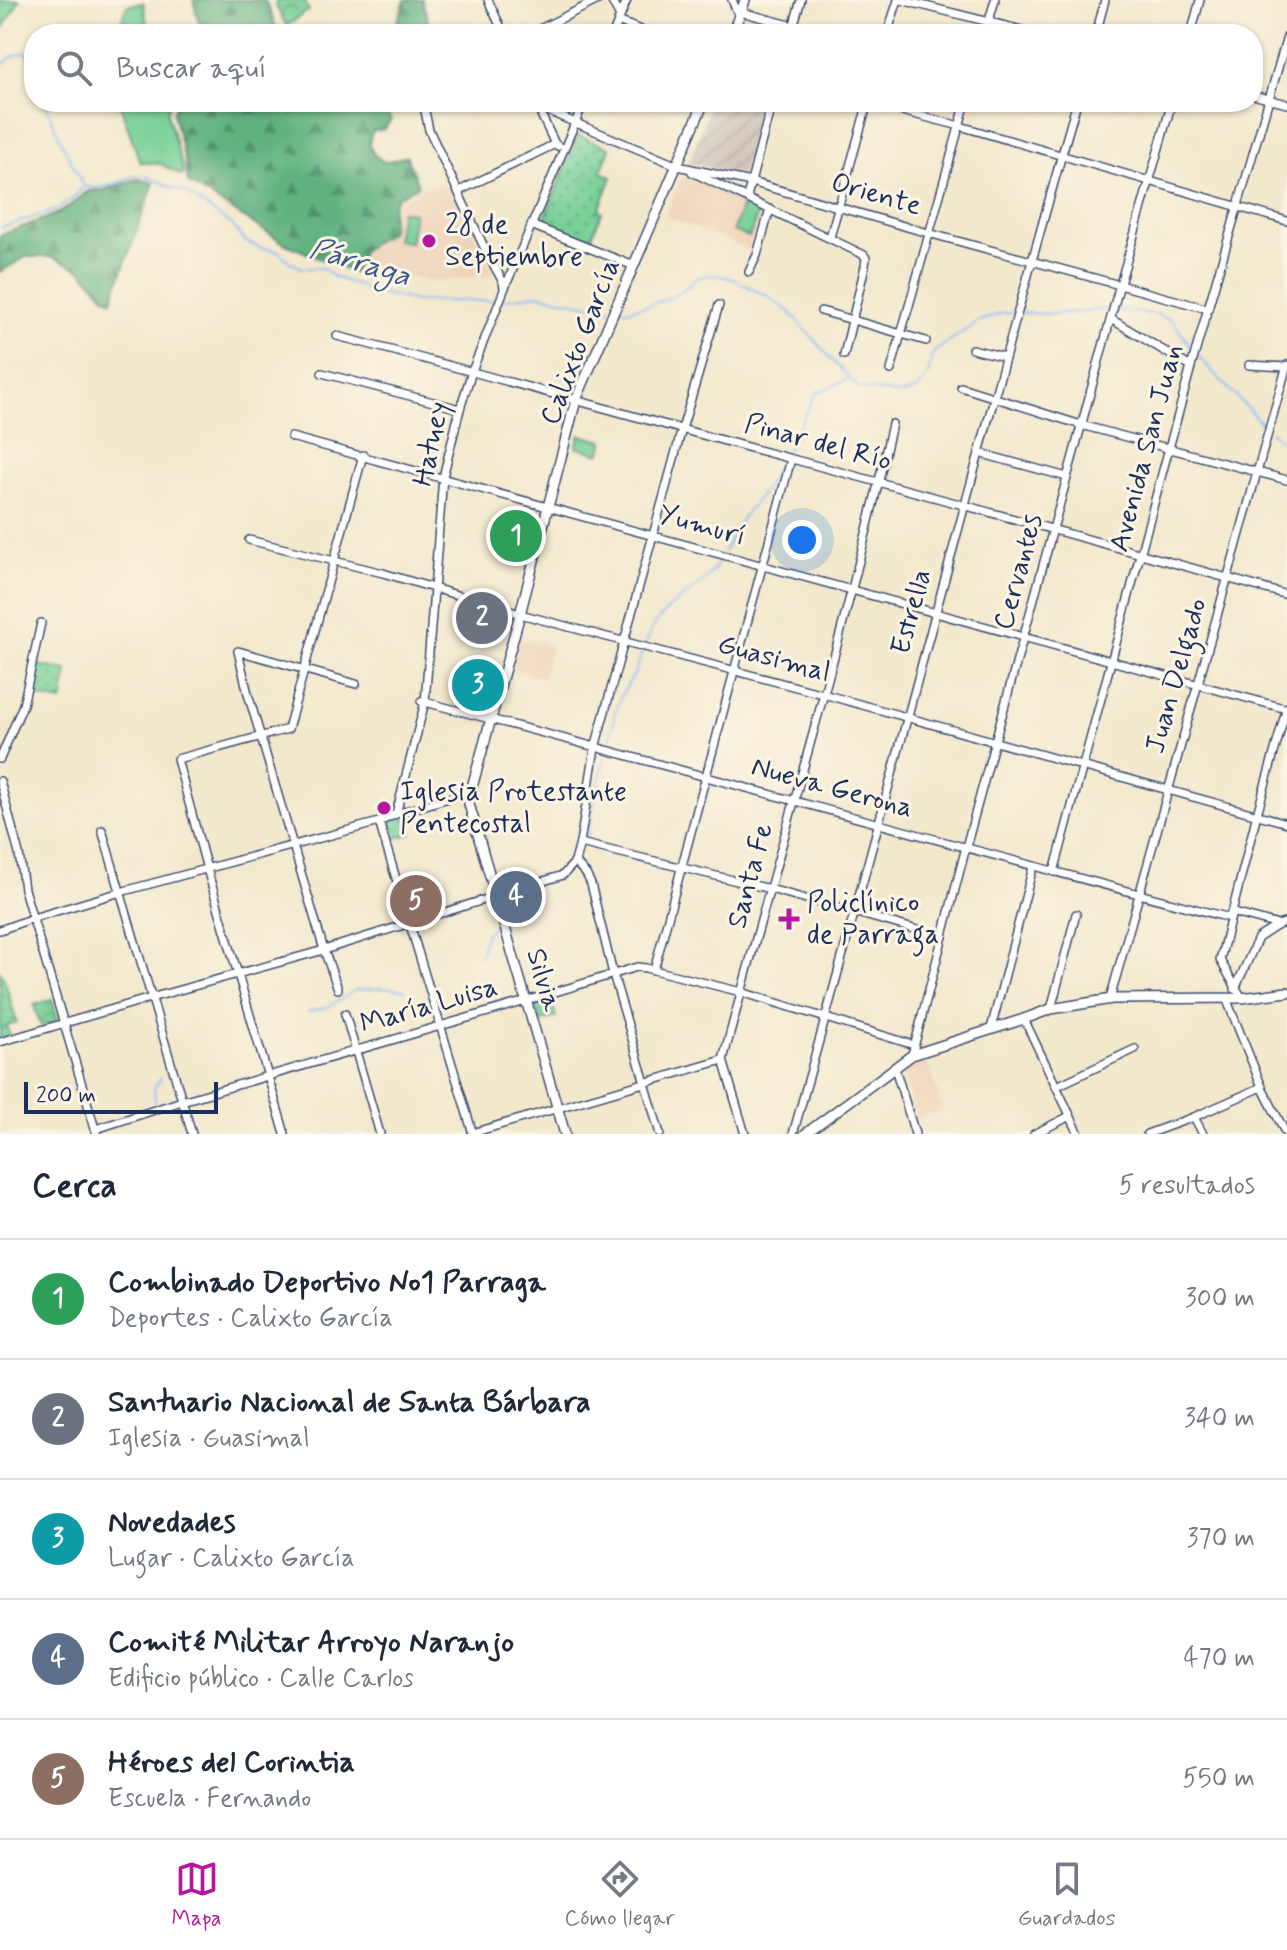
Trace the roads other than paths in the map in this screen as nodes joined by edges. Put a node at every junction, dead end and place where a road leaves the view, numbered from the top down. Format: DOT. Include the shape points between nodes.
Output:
graph roads {
  1 [pos="488,0"];
  2 [pos="598,0"];
  3 [pos="611,0"];
  4 [pos="627,0"];
  5 [pos="732,0"];
  6 [pos="745,0"];
  7 [pos="801,0"];
  8 [pos="899,0"];
  9 [pos="995,0"];
  10 [pos="1105,0"];
  11 [pos="1200,0"];
  12 [pos="740,14"];
  13 [pos="619,19"];
  14 [pos="989,21"];
  15 [pos="499,24"];
  16 [pos="550,24"];
  17 [pos="617,24"];
  18 [pos="629,24"];
  19 [pos="736,24"];
  20 [pos="772,24"];
  21 [pos="794,24"];
  22 [pos="891,24"];
  23 [pos="988,24"];
  24 [pos="1000,24"];
  25 [pos="1099,24"];
  26 [pos="1194,24"];
  27 [pos="1287,37"];
  28 [pos="1263,98"];
  29 [pos="1269,99"];
  30 [pos="1287,104"];
  31 [pos="425,112"];
  32 [pos="540,112"];
  33 [pos="552,112"];
  34 [pos="580,112"];
  35 [pos="700,112"];
  36 [pos="769,112"];
  37 [pos="865,112"];
  38 [pos="906,112"];
  39 [pos="964,112"];
  40 [pos="1074,112"];
  41 [pos="1169,112"];
  42 [pos="575,123"];
  43 [pos="960,126"];
  44 [pos="555,144"];
  45 [pos="563,149"];
  46 [pos="1061,156"];
  47 [pos="678,166"];
  48 [pos="1150,181"];
  49 [pos="751,182"];
  50 [pos="459,191"];
  51 [pos="747,197"];
  52 [pos="839,207"];
  53 [pos="1237,207"];
  54 [pos="770,209"];
  55 [pos="1287,221"];
  56 [pos="531,225"];
  57 [pos="928,233"];
  58 [pos="830,237"];
  59 [pos="1031,260"];
  60 [pos="634,266"];
  61 [pos="749,272"];
  62 [pos="1120,284"];
  63 [pos="504,290"];
  64 [pos="719,305"];
  65 [pos="1208,309"];
  66 [pos="821,311"];
  67 [pos="1112,313"];
  68 [pos="851,319"];
  69 [pos="900,333"];
  70 [pos="337,336"];
  71 [pos="926,341"];
  72 [pos="972,349"];
  73 [pos="844,355"];
  74 [pos="1005,357"];
  75 [pos="1192,363"];
  76 [pos="1249,365"];
  77 [pos="1287,366"];
  78 [pos="891,370"];
  79 [pos="472,371"];
  80 [pos="322,373"];
  81 [pos="961,387"];
  82 [pos="994,398"];
  83 [pos="576,400"];
  84 [pos="460,409"];
  85 [pos="892,424"];
  86 [pos="1081,425"];
  87 [pos="682,429"];
  88 [pos="291,437"];
  89 [pos="1168,449"];
  90 [pos="979,453"];
  91 [pos="363,455"];
  92 [pos="791,459"];
  93 [pos="1257,472"];
  94 [pos="443,477"];
  95 [pos="1067,477"];
  96 [pos="1287,480"];
  97 [pos="879,481"];
  98 [pos="963,505"];
  99 [pos="548,507"];
  100 [pos="1053,529"];
  101 [pos="655,535"];
  102 [pos="249,540"];
  103 [pos="1140,553"];
  104 [pos="333,562"];
  105 [pos="762,566"];
  106 [pos="1227,578"];
  107 [pos="433,589"];
  108 [pos="850,589"];
  109 [pos="1287,595"];
  110 [pos="935,612"];
  111 [pos="520,614"];
  112 [pos="41,623"];
  113 [pos="1024,637"];
  114 [pos="624,642"];
  115 [pos="1112,660"];
  116 [pos="305,670"];
  117 [pos="734,671"];
  118 [pos="356,684"];
  119 [pos="1197,684"];
  120 [pos="823,694"];
  121 [pos="423,702"];
  122 [pos="1287,708"];
  123 [pos="907,718"];
  124 [pos="492,720"];
  125 [pos="261,736"];
  126 [pos="995,741"];
  127 [pos="595,748"];
  128 [pos="0,759"];
  129 [pos="1083,765"];
  130 [pos="706,777"];
  131 [pos="0,781"];
  132 [pos="1168,789"];
  133 [pos="471,791"];
  134 [pos="794,800"];
  135 [pos="396,814"];
  136 [pos="1257,814"];
  137 [pos="379,822"];
  138 [pos="1287,823"];
  139 [pos="879,824"];
  140 [pos="102,830"];
  141 [pos="580,843"];
  142 [pos="293,845"];
  143 [pos="966,847"];
  144 [pos="575,862"];
  145 [pos="682,867"];
  146 [pos="1033,867"];
  147 [pos="207,869"];
  148 [pos="1054,872"];
  149 [pos="770,889"];
  150 [pos="120,892"];
  151 [pos="1139,894"];
  152 [pos="497,895"];
  153 [pos="855,912"];
  154 [pos="1076,914"];
  155 [pos="1231,915"];
  156 [pos="33,918"];
  157 [pos="1287,922"];
  158 [pos="411,923"];
  159 [pos="1278,925"];
  160 [pos="0,930"];
  161 [pos="943,937"];
  162 [pos="324,950"];
  163 [pos="654,970"];
  164 [pos="238,973"];
  165 [pos="613,974"];
  166 [pos="338,989"];
  167 [pos="1235,989"];
  168 [pos="741,992"];
  169 [pos="1287,992"];
  170 [pos="151,998"];
  171 [pos="1226,998"];
  172 [pos="1242,998"];
  173 [pos="1110,999"];
  174 [pos="526,1001"];
  175 [pos="1051,1009"];
  176 [pos="345,1014"];
  177 [pos="826,1018"];
  178 [pos="1024,1019"];
  179 [pos="65,1023"];
  180 [pos="440,1026"];
  181 [pos="991,1029"];
  182 [pos="0,1042"];
  183 [pos="1135,1049"];
  184 [pos="356,1050"];
  185 [pos="913,1050"];
  186 [pos="723,1060"];
  187 [pos="895,1068"];
  188 [pos="268,1076"];
  189 [pos="645,1082"];
  190 [pos="1057,1086"];
  191 [pos="1262,1087"];
  192 [pos="182,1101"];
  193 [pos="558,1107"];
  194 [pos="1070,1116"];
  195 [pos="1194,1117"];
  196 [pos="96,1132"];
  197 [pos="192,1134"];
  198 [pos="285,1134"];
  199 [pos="380,1134"];
  200 [pos="472,1134"];
  201 [pos="565,1134"];
  202 [pos="660,1134"];
  203 [pos="745,1134"];
  204 [pos="793,1134"];
  205 [pos="805,1134"];
  206 [pos="915,1134"];
  207 [pos="1034,1134"];
  208 [pos="1079,1134"];
  209 [pos="1147,1134"];
  210 [pos="1203,1134"];
  211 [pos="1286,1134"];
  1 -- 15 [label="street"];
  2 -- 16 [label="street"];
  3 -- 13 [label="street"];
  4 -- 13 [label="street"];
  5 -- 12 [label="street"];
  6 -- 12 [label="main road"];
  7 -- 21 [label="street"];
  8 -- 14 [label="street"];
  8 -- 22 [label="street"];
  9 -- 14 [label="street"];
  10 -- 25 [label="street"];
  11 -- 26 [label="street"];
  12 -- 19 [label="main road"];
  12 -- 20 [label="street"];
  13 -- 17 [label="street"];
  13 -- 18 [label="street"];
  14 -- 23 [label="street"];
  14 -- 24 [label="street"];
  27 -- 29 [label="street, Avenida San Juan"];
  28 -- 29 [label="street"];
  29 -- 30 [label="street"];
  29 -- 53 [label="street, Avenida San Juan"];
  31 -- 50 [label="street"];
  32 -- 44 [label="street"];
  33 -- 42 [label="street, Oriente"];
  34 -- 42 [label="street, Hatuey"];
  35 -- 47 [label="main road, Calixto García"];
  36 -- 49 [label="street"];
  37 -- 52 [label="street"];
  38 -- 43 [label="street"];
  39 -- 43 [label="street"];
  40 -- 46 [label="street, Estrella"];
  41 -- 48 [label="street, Cervantes"];
  42 -- 45 [label="street, Hatuey"];
  42 -- 47 [label="street, Oriente"];
  43 -- 46 [label="street"];
  43 -- 57 [label="street"];
  44 -- 45 [label="street"];
  44 -- 50 [label="street"];
  45 -- 56 [label="street, Hatuey"];
  46 -- 48 [label="street"];
  46 -- 59 [label="street, Estrella"];
  47 -- 49 [label="street, Oriente"];
  47 -- 51 [label="street"];
  47 -- 60 [label="main road, Calixto García"];
  48 -- 53 [label="street"];
  48 -- 62 [label="street, Cervantes"];
  49 -- 51 [label="street"];
  49 -- 52 [label="street, Oriente"];
  50 -- 63 [label="street"];
  51 -- 54 [label="street"];
  52 -- 57 [label="street, Oriente"];
  52 -- 58 [label="street"];
  53 -- 55 [label="street"];
  53 -- 65 [label="street, Avenida San Juan"];
  54 -- 58 [label="street"];
  54 -- 61 [label="street"];
  56 -- 60 [label="street"];
  56 -- 63 [label="street, Hatuey"];
  57 -- 59 [label="street, Oriente"];
  57 -- 69 [label="street"];
  58 -- 68 [label="street" via="866,258"];
  59 -- 62 [label="street, Oriente"];
  59 -- 74 [label="street, Estrella"];
  60 -- 83 [label="main road, Calixto García"];
  62 -- 65 [label="street, Oriente"];
  62 -- 67 [label="street, Cervantes"];
  63 -- 79 [label="street, Hatuey"];
  64 -- 87 [label="street"];
  65 -- 75 [label="street, Avenida San Juan"];
  66 -- 68 [label="street"];
  67 -- 75 [label="street"];
  67 -- 86 [label="street, Cervantes"];
  68 -- 69 [label="street"];
  68 -- 73 [label="street"];
  69 -- 71 [label="street"];
  69 -- 78 [label="street"];
  70 -- 79 [label="street, Pinar del Río"];
  72 -- 74 [label="street"];
  74 -- 82 [label="street, Estrella"];
  75 -- 89 [label="street, Avenida San Juan"];
  76 -- 77 [label="street"];
  77 -- 93 [label="street, Juan Delgado"];
  79 -- 83 [label="street, Pinar del Río"];
  79 -- 84 [label="street, Hatuey"];
  80 -- 84 [label="street"];
  81 -- 82 [label="street"];
  82 -- 86 [label="street"];
  82 -- 90 [label="street, Estrella"];
  83 -- 87 [label="street, Pinar del Río"];
  83 -- 99 [label="main road, Calixto García"];
  84 -- 94 [label="street, Hatuey"];
  85 -- 97 [label="street, Santa Fe"];
  86 -- 89 [label="street"];
  86 -- 95 [label="street, Cervantes"];
  87 -- 92 [label="street, Pinar del Río"];
  87 -- 101 [label="street"];
  88 -- 91 [label="street, Yumurí"];
  89 -- 93 [label="street"];
  89 -- 103 [label="street, Avenida San Juan"];
  90 -- 95 [label="street"];
  90 -- 98 [label="street, Estrella"];
  91 -- 94 [label="street, Yumurí"];
  91 -- 104 [label="street"];
  92 -- 97 [label="street, Pinar del Río"];
  92 -- 105 [label="street"];
  93 -- 96 [label="street"];
  93 -- 106 [label="street, Juan Delgado"];
  94 -- 99 [label="street, Yumurí"];
  94 -- 107 [label="street, Hatuey"];
  95 -- 100 [label="street, Cervantes"];
  97 -- 98 [label="street, Pinar del Río"];
  97 -- 108 [label="street, Santa Fe"];
  98 -- 100 [label="street, Pinar del Río"];
  98 -- 110 [label="street, Estrella"];
  99 -- 101 [label="street, Yumurí"];
  99 -- 111 [label="main road, Calixto García"];
  100 -- 103 [label="street, Pinar del Río"];
  100 -- 113 [label="street, Cervantes"];
  101 -- 105 [label="street, Yumurí"];
  101 -- 114 [label="street"];
  102 -- 104 [label="street, Guasimal"];
  103 -- 106 [label="street, Pinar del Río"];
  103 -- 115 [label="street, Avenida San Juan"];
  104 -- 107 [label="street, Guasimal"];
  104 -- 116 [label="street"];
  105 -- 108 [label="street, Yumurí"];
  105 -- 117 [label="street"];
  106 -- 109 [label="street, Pinar del Río"];
  106 -- 119 [label="street, Juan Delgado"];
  107 -- 111 [label="street, Guasimal"];
  107 -- 121 [label="street, Hatuey"];
  108 -- 110 [label="street, Yumurí"];
  108 -- 120 [label="street, Santa Fe"];
  110 -- 113 [label="street, Yumurí"];
  110 -- 123 [label="street, Estrella"];
  111 -- 114 [label="street, Guasimal"];
  111 -- 124 [label="main road, Calixto García"];
  112 -- 128 [label="street" via="23,705"];
  113 -- 115 [label="street, Yumurí"];
  113 -- 126 [label="street, Cervantes"];
  114 -- 117 [label="street, Guasimal"];
  114 -- 127 [label="street"];
  115 -- 119 [label="street, Yumurí"];
  115 -- 129 [label="street, Avenida San Juan"];
  116 -- 118 [label="street"];
  116 -- 125 [label="street" via="288,729"];
  116 -- 125 [label="street" via="238,651"];
  117 -- 120 [label="street, Guasimal"];
  117 -- 130 [label="street"];
  119 -- 122 [label="street, Yumurí"];
  119 -- 132 [label="street, Juan Delgado"];
  120 -- 123 [label="street, Guasimal"];
  120 -- 134 [label="street, Santa Fe"];
  121 -- 124 [label="street, Nueva Gerona"];
  121 -- 135 [label="street, Hatuey"];
  122 -- 136 [label="street"];
  123 -- 126 [label="street, Guasimal"];
  123 -- 139 [label="street, Estrella"];
  124 -- 127 [label="street, Nueva Gerona"];
  124 -- 133 [label="main road, Calixto García"];
  125 -- 142 [label="street"];
  125 -- 147 [label="street" via="177,759"];
  126 -- 129 [label="street, Guasimal"];
  126 -- 143 [label="street, Cervantes"];
  127 -- 130 [label="street, Nueva Gerona"];
  127 -- 141 [label="street"];
  129 -- 132 [label="street, Guasimal"];
  129 -- 148 [label="street, Avenida San Juan"];
  130 -- 134 [label="street, Nueva Gerona"];
  130 -- 145 [label="street"];
  131 -- 156 [label="street"];
  132 -- 136 [label="street, Guasimal"];
  132 -- 151 [label="street, Juan Delgado"];
  133 -- 135 [label="street"];
  133 -- 152 [label="main road, Silvia" via="469,804"];
  134 -- 139 [label="street, Nueva Gerona"];
  134 -- 149 [label="street, Santa Fe"];
  135 -- 137 [label="street"];
  136 -- 138 [label="street, Guasimal"];
  136 -- 155 [label="street"];
  137 -- 142 [label="street"];
  137 -- 158 [label="street"];
  139 -- 143 [label="street, Nueva Gerona"];
  139 -- 153 [label="street, Estrella"];
  140 -- 150 [label="street"];
  141 -- 144 [label="street"];
  141 -- 145 [label="street"];
  142 -- 147 [label="street"];
  142 -- 162 [label="street"];
  143 -- 146 [label="street, Nueva Gerona"];
  143 -- 161 [label="street, Cervantes"];
  144 -- 152 [label="street" via="563,875"];
  144 -- 165 [label="street" via="591,884"];
  145 -- 149 [label="street"];
  145 -- 163 [label="street"];
  146 -- 148 [label="street, Nueva Gerona"];
  146 -- 181 [label="street"];
  147 -- 150 [label="street"];
  147 -- 164 [label="street"];
  148 -- 151 [label="street, Nueva Gerona"];
  149 -- 153 [label="street"];
  149 -- 168 [label="street, Santa Fe"];
  150 -- 156 [label="street"];
  150 -- 170 [label="street"];
  151 -- 155 [label="street, Nueva Gerona"];
  151 -- 173 [label="street, Juan Delgado"];
  152 -- 158 [label="street"];
  152 -- 174 [label="main road, Silvia"];
  153 -- 161 [label="street"];
  153 -- 177 [label="street, Estrella"];
  154 -- 175 [label="street"];
  155 -- 159 [label="street, Nueva Gerona"];
  155 -- 167 [label="street" via="1220,960"];
  156 -- 160 [label="street"];
  156 -- 179 [label="street"];
  157 -- 159 [label="street"];
  158 -- 162 [label="street"];
  158 -- 180 [label="street"];
  159 -- 167 [label="street" via="1258,938"];
  161 -- 185 [label="street, Cervantes"];
  162 -- 164 [label="street"];
  162 -- 166 [label="street"];
  163 -- 165 [label="street, María Luisa" via="637,967"];
  163 -- 168 [label="street, María Luisa"];
  164 -- 170 [label="street"];
  164 -- 188 [label="street"];
  165 -- 174 [label="street, María Luisa"];
  165 -- 189 [label="street"];
  167 -- 172 [label="street"];
  168 -- 177 [label="street, María Luisa"];
  168 -- 186 [label="street, Santa Fe"];
  169 -- 172 [label="main road"];
  170 -- 179 [label="street"];
  170 -- 192 [label="street"];
  171 -- 172 [label="main road"];
  171 -- 173 [label="main road"];
  171 -- 191 [label="street"];
  173 -- 175 [label="main road"];
  174 -- 180 [label="street, María Luisa"];
  174 -- 193 [label="main road, Silvia"];
  175 -- 178 [label="main road"];
  176 -- 184 [label="street"];
  177 -- 185 [label="street, María Luisa"];
  177 -- 204 [label="street, Estrella"];
  178 -- 181 [label="main road"];
  178 -- 190 [label="street"];
  179 -- 182 [label="street"];
  179 -- 196 [label="street"];
  180 -- 184 [label="street, María Luisa"];
  180 -- 200 [label="street"];
  181 -- 185 [label="main road"];
  183 -- 190 [label="street"];
  184 -- 188 [label="street, María Luisa"];
  184 -- 199 [label="street"];
  185 -- 187 [label="main road"];
  186 -- 189 [label="street"];
  186 -- 203 [label="street"];
  187 -- 205 [label="main road"];
  187 -- 206 [label="street"];
  188 -- 192 [label="street, María Luisa"];
  188 -- 198 [label="street"];
  189 -- 193 [label="street"];
  189 -- 202 [label="street"];
  190 -- 194 [label="street"];
  191 -- 195 [label="street"];
  191 -- 211 [label="street"];
  192 -- 196 [label="street, María Luisa"];
  192 -- 197 [label="street"];
  193 -- 200 [label="street"];
  193 -- 201 [label="main road, Silvia"];
  194 -- 207 [label="street"];
  194 -- 208 [label="street"];
  195 -- 209 [label="street"];
  195 -- 210 [label="street"];
}
